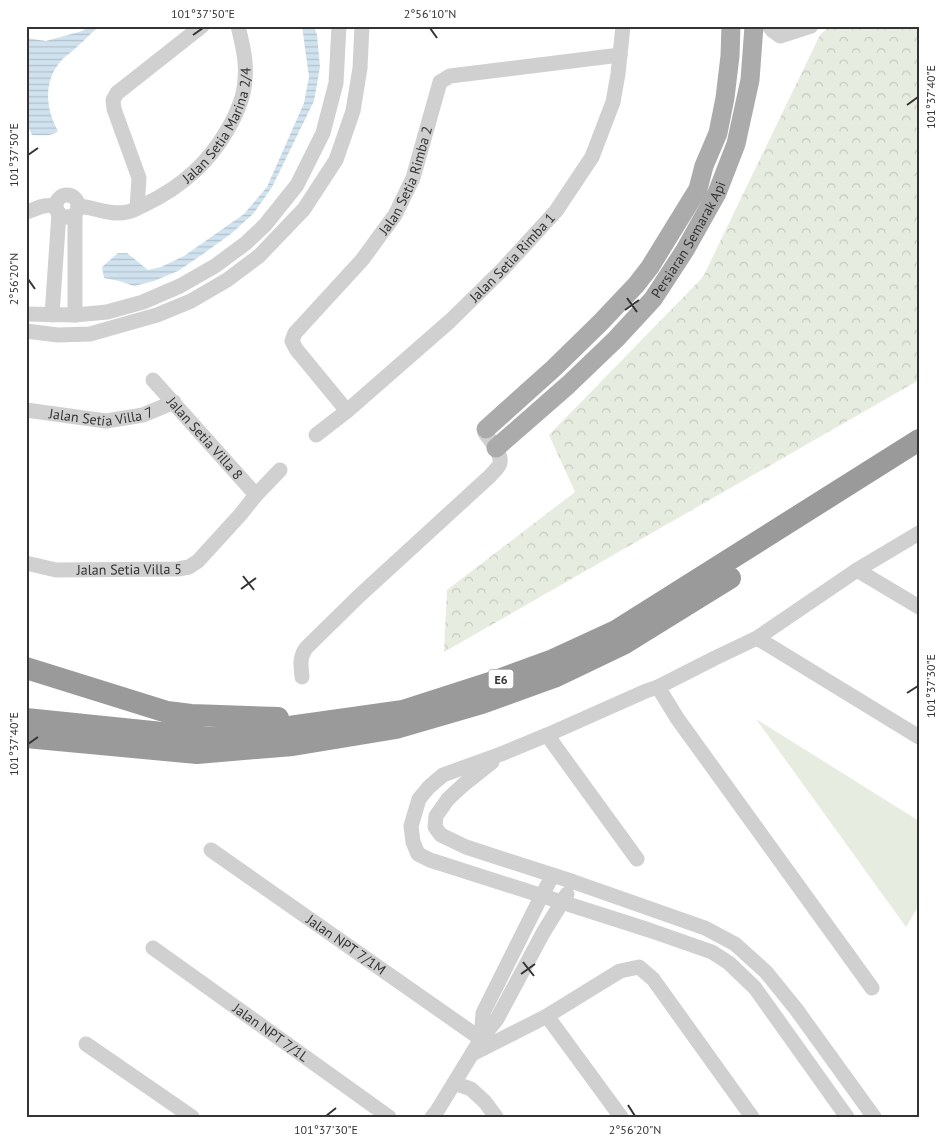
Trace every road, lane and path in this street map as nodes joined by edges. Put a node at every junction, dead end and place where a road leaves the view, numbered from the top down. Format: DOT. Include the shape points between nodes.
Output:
graph roads {
  1 [pos="202,26"];
  2 [pos="238,26"];
  3 [pos="339,26"];
  4 [pos="362,26"];
  5 [pos="623,26"];
  6 [pos="731,26"];
  7 [pos="754,26"];
  8 [pos="769,26"];
  9 [pos="811,26"];
  10 [pos="620,55"];
  11 [pos="139,178"];
  12 [pos="163,195"];
  13 [pos="143,205"];
  14 [pos="57,210"];
  15 [pos="76,210"];
  16 [pos="26,212"];
  17 [pos="26,314"];
  18 [pos="52,315"];
  19 [pos="76,316"];
  20 [pos="26,332"];
  21 [pos="154,380"];
  22 [pos="174,402"];
  23 [pos="26,410"];
  24 [pos="347,411"];
  25 [pos="486,429"];
  26 [pos="316,435"];
  27 [pos="919,440"];
  28 [pos="496,448"];
  29 [pos="919,458"];
  30 [pos="280,470"];
  31 [pos="256,495"];
  32 [pos="919,533"];
  33 [pos="26,562"];
  34 [pos="857,570"];
  35 [pos="919,607"];
  36 [pos="757,638"];
  37 [pos="26,668"];
  38 [pos="302,677"];
  39 [pos="658,687"];
  40 [pos="403,711"];
  41 [pos="26,720"];
  42 [pos="547,735"];
  43 [pos="26,737"];
  44 [pos="919,737"];
  45 [pos="501,754"];
  46 [pos="211,850"];
  47 [pos="637,859"];
  48 [pos="553,875"];
  49 [pos="574,882"];
  50 [pos="542,895"];
  51 [pos="562,902"];
  52 [pos="153,948"];
  53 [pos="872,988"];
  54 [pos="547,1016"];
  55 [pos="481,1039"];
  56 [pos="86,1044"];
  57 [pos="472,1054"];
  58 [pos="454,1084"];
  59 [pos="869,1115"];
  60 [pos="192,1117"];
  61 [pos="389,1117"];
  62 [pos="432,1117"];
  63 [pos="496,1117"];
  64 [pos="621,1117"];
  65 [pos="752,1117"];
  66 [pos="847,1117"];
  1 -- 11 [label="street" via="117,93 113,100"];
  2 -- 12 [label="street, Jalan Setia Marina 2/4" via="246,80 235,116 202,164"];
  3 -- 19 [label="street" via="336,83 323,133 297,185 265,225 215,266 180,286 143,302"];
  4 -- 20 [label="street" via="360,68 352,111 336,160 304,209 259,256 192,301 157,315 90,334"];
  5 -- 10 [label="street, Jalan Setia Rimba 1"];
  6 -- 25 [label="main road, Persiaran Semarak Api" via="726,89 718,133 698,188 650,267 601,322"];
  7 -- 28 [label="main road, Persiaran Semarak Api" via="750,80 736,144 717,193 685,250 652,299 616,339"];
  8 -- 9 [label="street" via="780,36"];
  10 -- 24 [label="street, Jalan Setia Rimba 1" via="612,102 592,157 556,212 450,321"];
  10 -- 24 [label="street, Jalan Setia Rimba 2" via="450,76 440,82 413,178 395,215 362,260 305,320 292,341"];
  11 -- 12 [label="street"];
  11 -- 13 [label="street"];
  12 -- 13 [label="street, Jalan Setia Marina 2/4"];
  13 -- 15 [label="street, Jalan Setia Marina 2/4" via="117,213 91,207"];
  14 -- 15 [label="street, Jalan Setia Marina 2/4" via="70,217"];
  14 -- 16 [label="street, Jalan Setia Marina 2/4" via="47,205"];
  14 -- 18 [label="street"];
  15 -- 19 [label="street"];
  17 -- 18 [label="street"];
  18 -- 19 [label="street"];
  21 -- 22 [label="street, Jalan Setia Villa 8"];
  22 -- 23 [label="street, Jalan Setia Villa 7" via="143,415 106,421"];
  22 -- 31 [label="street, Jalan Setia Villa 8"];
  24 -- 26 [label="street, Jalan Setia Rimba 1"];
  25 -- 28 [label="street" via="485,433"];
  27 -- 40 [label="highway, E6" via="616,631 553,660"];
  28 -- 38 [label="street" via="500,464 490,476 306,648 300,663"];
  29 -- 43 [label="highway, E6" via="626,643 554,677 482,703 396,728 293,745 197,753"];
  30 -- 31 [label="street, Jalan Setia Villa 5"];
  31 -- 33 [label="street, Jalan Setia Villa 5" via="198,561 189,566 178,569 56,570"];
  32 -- 34 [label="street"];
  34 -- 35 [label="street"];
  34 -- 36 [label="street"];
  36 -- 39 [label="street"];
  36 -- 44 [label="street"];
  37 -- 40 [label="highway" via="167,712 191,715 278,718"];
  39 -- 42 [label="street"];
  39 -- 53 [label="street"];
  40 -- 41 [label="highway, E6" via="211,738"];
  42 -- 45 [label="street"];
  42 -- 47 [label="street"];
  45 -- 48 [label="street" via="448,799 436,816 436,827 441,835 466,847"];
  45 -- 50 [label="street" via="444,775 429,787 420,799 411,826 413,842 418,854 430,860"];
  46 -- 55 [label="street, Jalan NPT 7/1M"];
  48 -- 49 [label="street"];
  48 -- 50 [label="street"];
  49 -- 51 [label="street"];
  49 -- 59 [label="street" via="706,928 736,944 766,972 796,1009"];
  50 -- 51 [label="street"];
  50 -- 55 [label="street" via="482,1013"];
  51 -- 55 [label="street" via="497,1019"];
  51 -- 66 [label="street" via="712,952 729,963 755,988"];
  52 -- 61 [label="street, Jalan NPT 7/1L"];
  54 -- 57 [label="street"];
  54 -- 64 [label="street"];
  54 -- 65 [label="street" via="620,971 639,967 653,979"];
  55 -- 57 [label="street"];
  56 -- 60 [label="street"];
  57 -- 58 [label="street"];
  58 -- 62 [label="street"];
  58 -- 63 [label="street" via="471,1089"];
}
